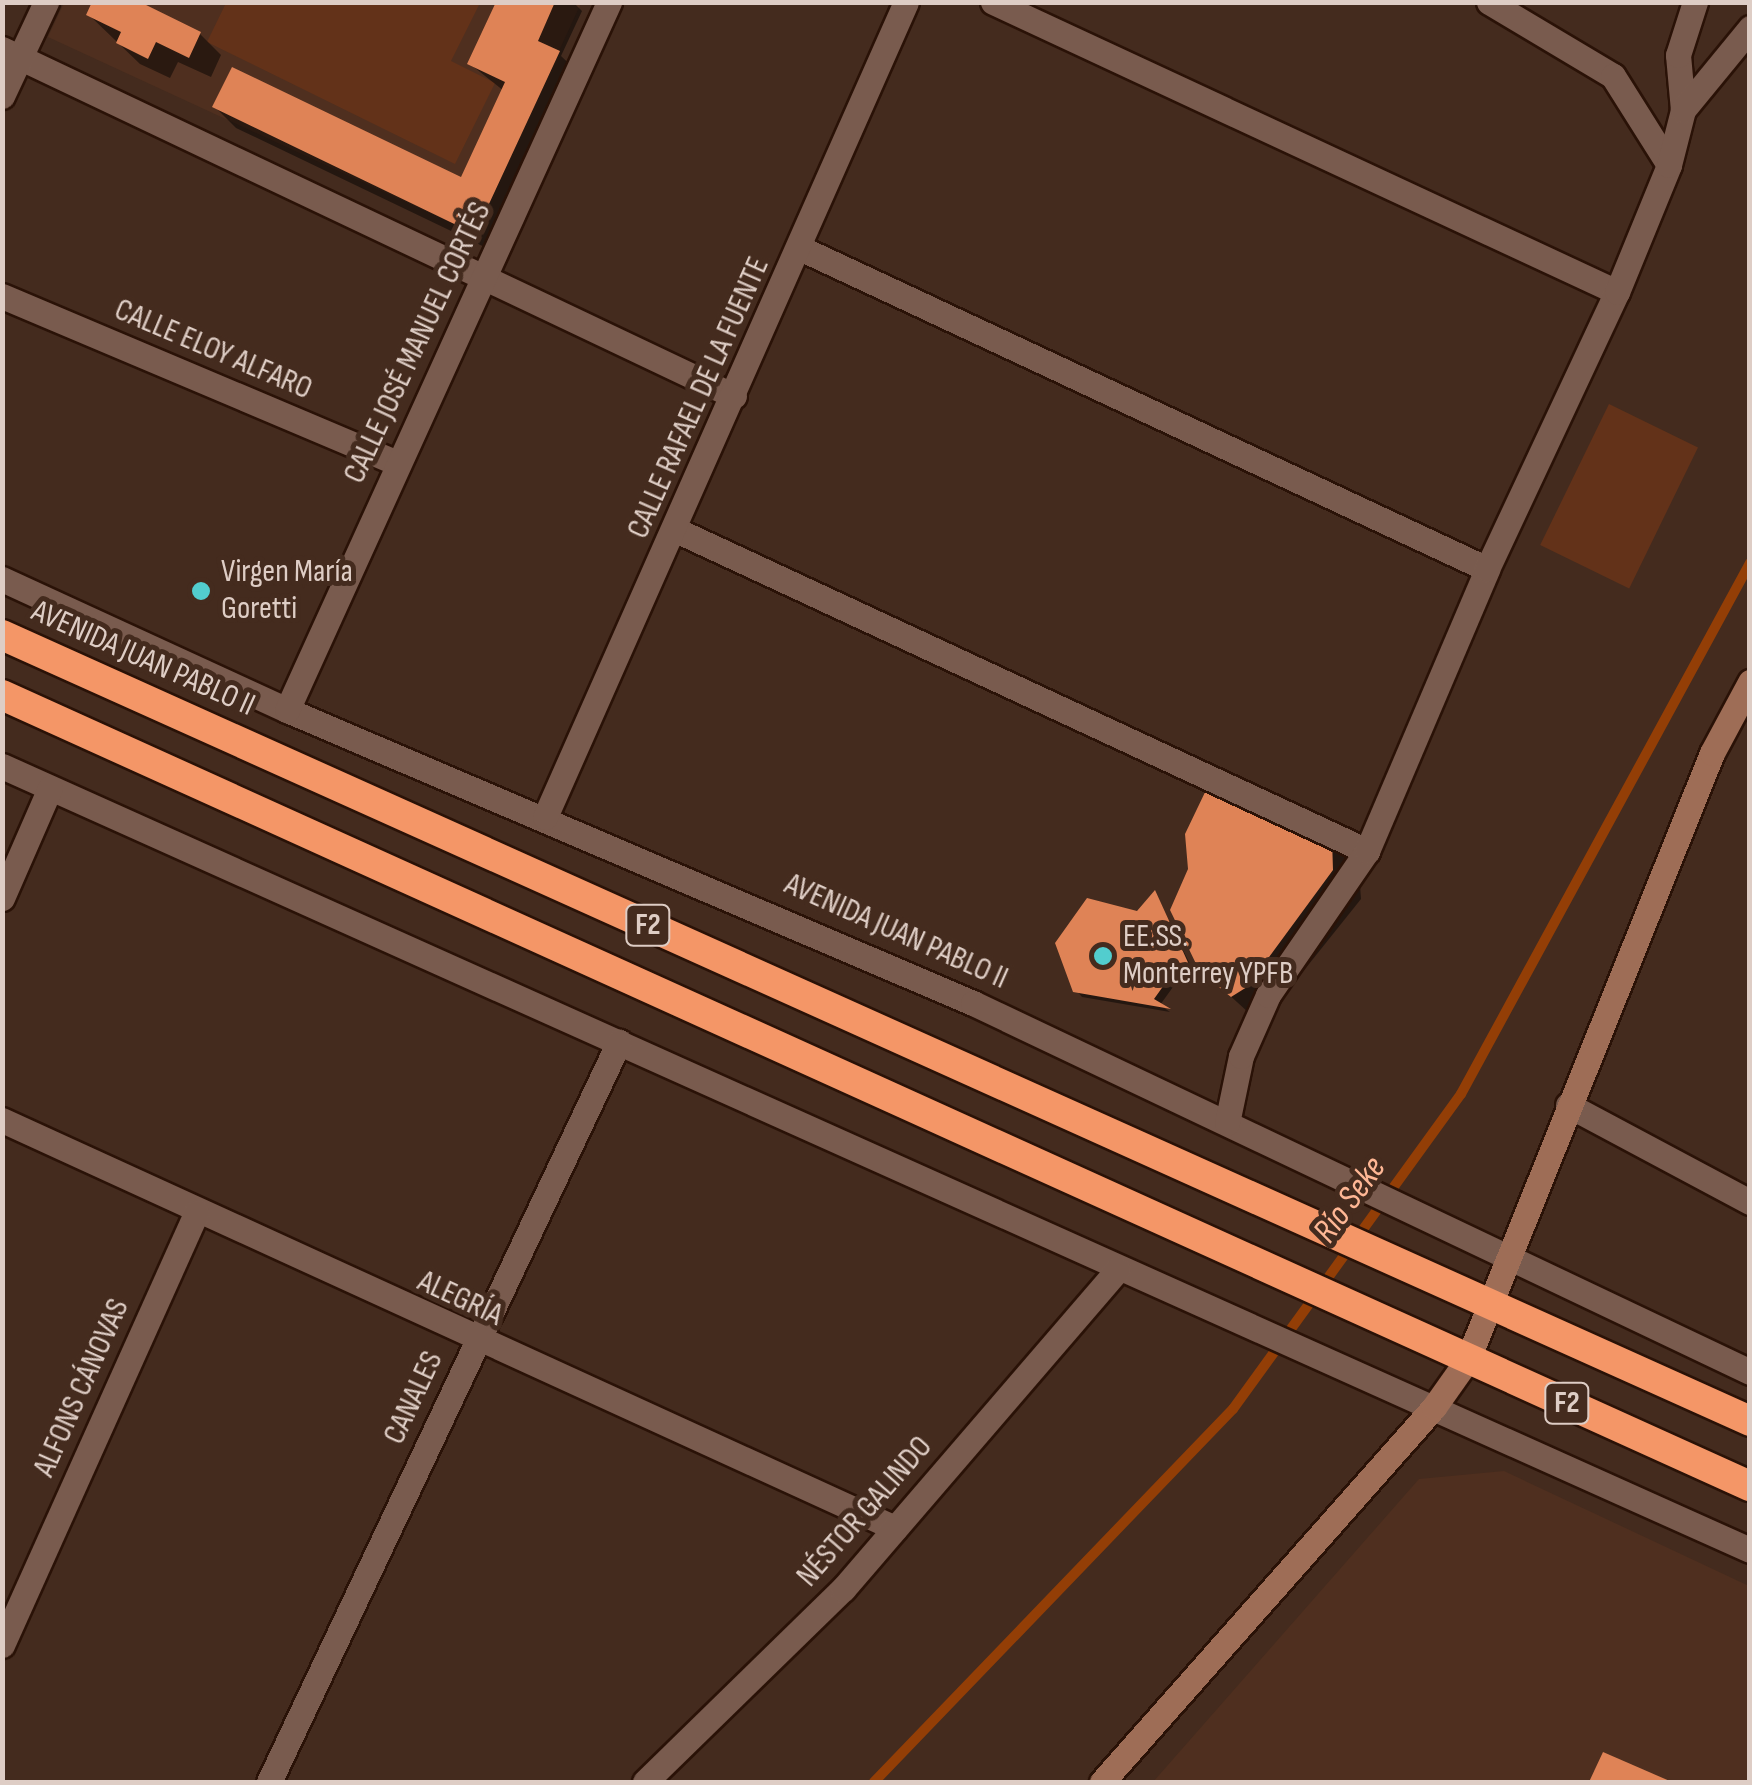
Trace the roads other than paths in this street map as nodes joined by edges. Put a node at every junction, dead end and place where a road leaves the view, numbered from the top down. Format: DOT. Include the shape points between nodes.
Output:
graph roads {
  1 [pos="46,2"];
  2 [pos="609,2"];
  3 [pos="906,2"];
  4 [pos="993,2"];
  5 [pos="1489,2"];
  6 [pos="1695,2"];
  7 [pos="1750,28"];
  8 [pos="11,54"];
  9 [pos="2,96"];
  10 [pos="1682,110"];
  11 [pos="1669,165"];
  12 [pos="800,248"];
  13 [pos="485,277"];
  14 [pos="1617,292"];
  15 [pos="2,296"];
  16 [pos="734,396"];
  17 [pos="397,464"];
  18 [pos="676,530"];
  19 [pos="1487,568"];
  20 [pos="2,579"];
  21 [pos="2,635"];
  22 [pos="1750,682"];
  23 [pos="2,695"];
  24 [pos="287,710"];
  25 [pos="2,766"];
  26 [pos="50,788"];
  27 [pos="546,817"];
  28 [pos="1367,852"];
  29 [pos="2,898"];
  30 [pos="618,1042"];
  31 [pos="1568,1105"];
  32 [pos="2,1120"];
  33 [pos="1227,1122"];
  34 [pos="1750,1202"];
  35 [pos="196,1213"];
  36 [pos="1510,1257"];
  37 [pos="1117,1270"];
  38 [pos="1492,1304"];
  39 [pos="476,1342"];
  40 [pos="1468,1358"];
  41 [pos="1750,1372"];
  42 [pos="1434,1408"];
  43 [pos="1750,1422"];
  44 [pos="1750,1486"];
  45 [pos="895,1528"];
  46 [pos="1750,1550"];
  47 [pos="2,1645"];
  48 [pos="269,1782"];
  49 [pos="645,1782"];
  50 [pos="1102,1782"];
  1 -- 8 [label="street"];
  2 -- 13 [label="street, CALLE JOSÉ MANUEL CORTÉS"];
  3 -- 12 [label="street, CALLE RAFAEL DE LA FUENTE"];
  4 -- 14 [label="street"];
  5 -- 11 [label="street" via="1613,76"];
  6 -- 10 [label="street" via="1678,55"];
  7 -- 10 [label="street"];
  8 -- 9 [label="street"];
  8 -- 13 [label="street"];
  10 -- 11 [label="street"];
  11 -- 14 [label="street"];
  12 -- 16 [label="street, CALLE RAFAEL DE LA FUENTE"];
  12 -- 19 [label="street"];
  13 -- 16 [label="street"];
  13 -- 17 [label="street, CALLE JOSÉ MANUEL CORTÉS"];
  14 -- 19 [label="street"];
  15 -- 17 [label="street, CALLE ELOY ALFARO"];
  16 -- 18 [label="street, CALLE RAFAEL DE LA FUENTE"];
  17 -- 24 [label="street, CALLE JOSÉ MANUEL CORTÉS"];
  18 -- 27 [label="street, CALLE RAFAEL DE LA FUENTE"];
  18 -- 28 [label="street"];
  19 -- 28 [label="street"];
  20 -- 24 [label="street, AVENIDA JUAN PABLO II"];
  21 -- 38 [label="highway, AVENIDA JUAN PABLO II / F2"];
  22 -- 31 [label="main road" via="1712,753"];
  23 -- 40 [label="highway, F2"];
  24 -- 27 [label="street, AVENIDA JUAN PABLO II"];
  25 -- 26 [label="street"];
  26 -- 29 [label="street"];
  26 -- 30 [label="street"];
  27 -- 33 [label="street, AVENIDA JUAN PABLO II"];
  28 -- 33 [label="street" via="1268,995 1241,1056"];
  30 -- 37 [label="street"];
  30 -- 39 [label="street, CANALES"];
  31 -- 34 [label="street"];
  31 -- 36 [label="main road"];
  32 -- 35 [label="street, ALEGRÍA"];
  33 -- 36 [label="street, AVENIDA JUAN PABLO II" via="1316,1170"];
  35 -- 39 [label="street, ALEGRÍA"];
  35 -- 47 [label="street, ALFONS CÁNOVAS"];
  36 -- 38 [label="main road"];
  36 -- 41 [label="street, AVENIDA JUAN PABLO II"];
  37 -- 42 [label="street"];
  37 -- 45 [label="street, NÉSTOR GALINDO"];
  38 -- 40 [label="main road"];
  38 -- 43 [label="highway, F2"];
  39 -- 45 [label="street, ALEGRÍA"];
  39 -- 48 [label="street, CANALES"];
  40 -- 42 [label="main road"];
  40 -- 44 [label="highway, F2"];
  42 -- 46 [label="street"];
  42 -- 50 [label="main road"];
  45 -- 49 [label="street, NÉSTOR GALINDO" via="843,1589"];
}
